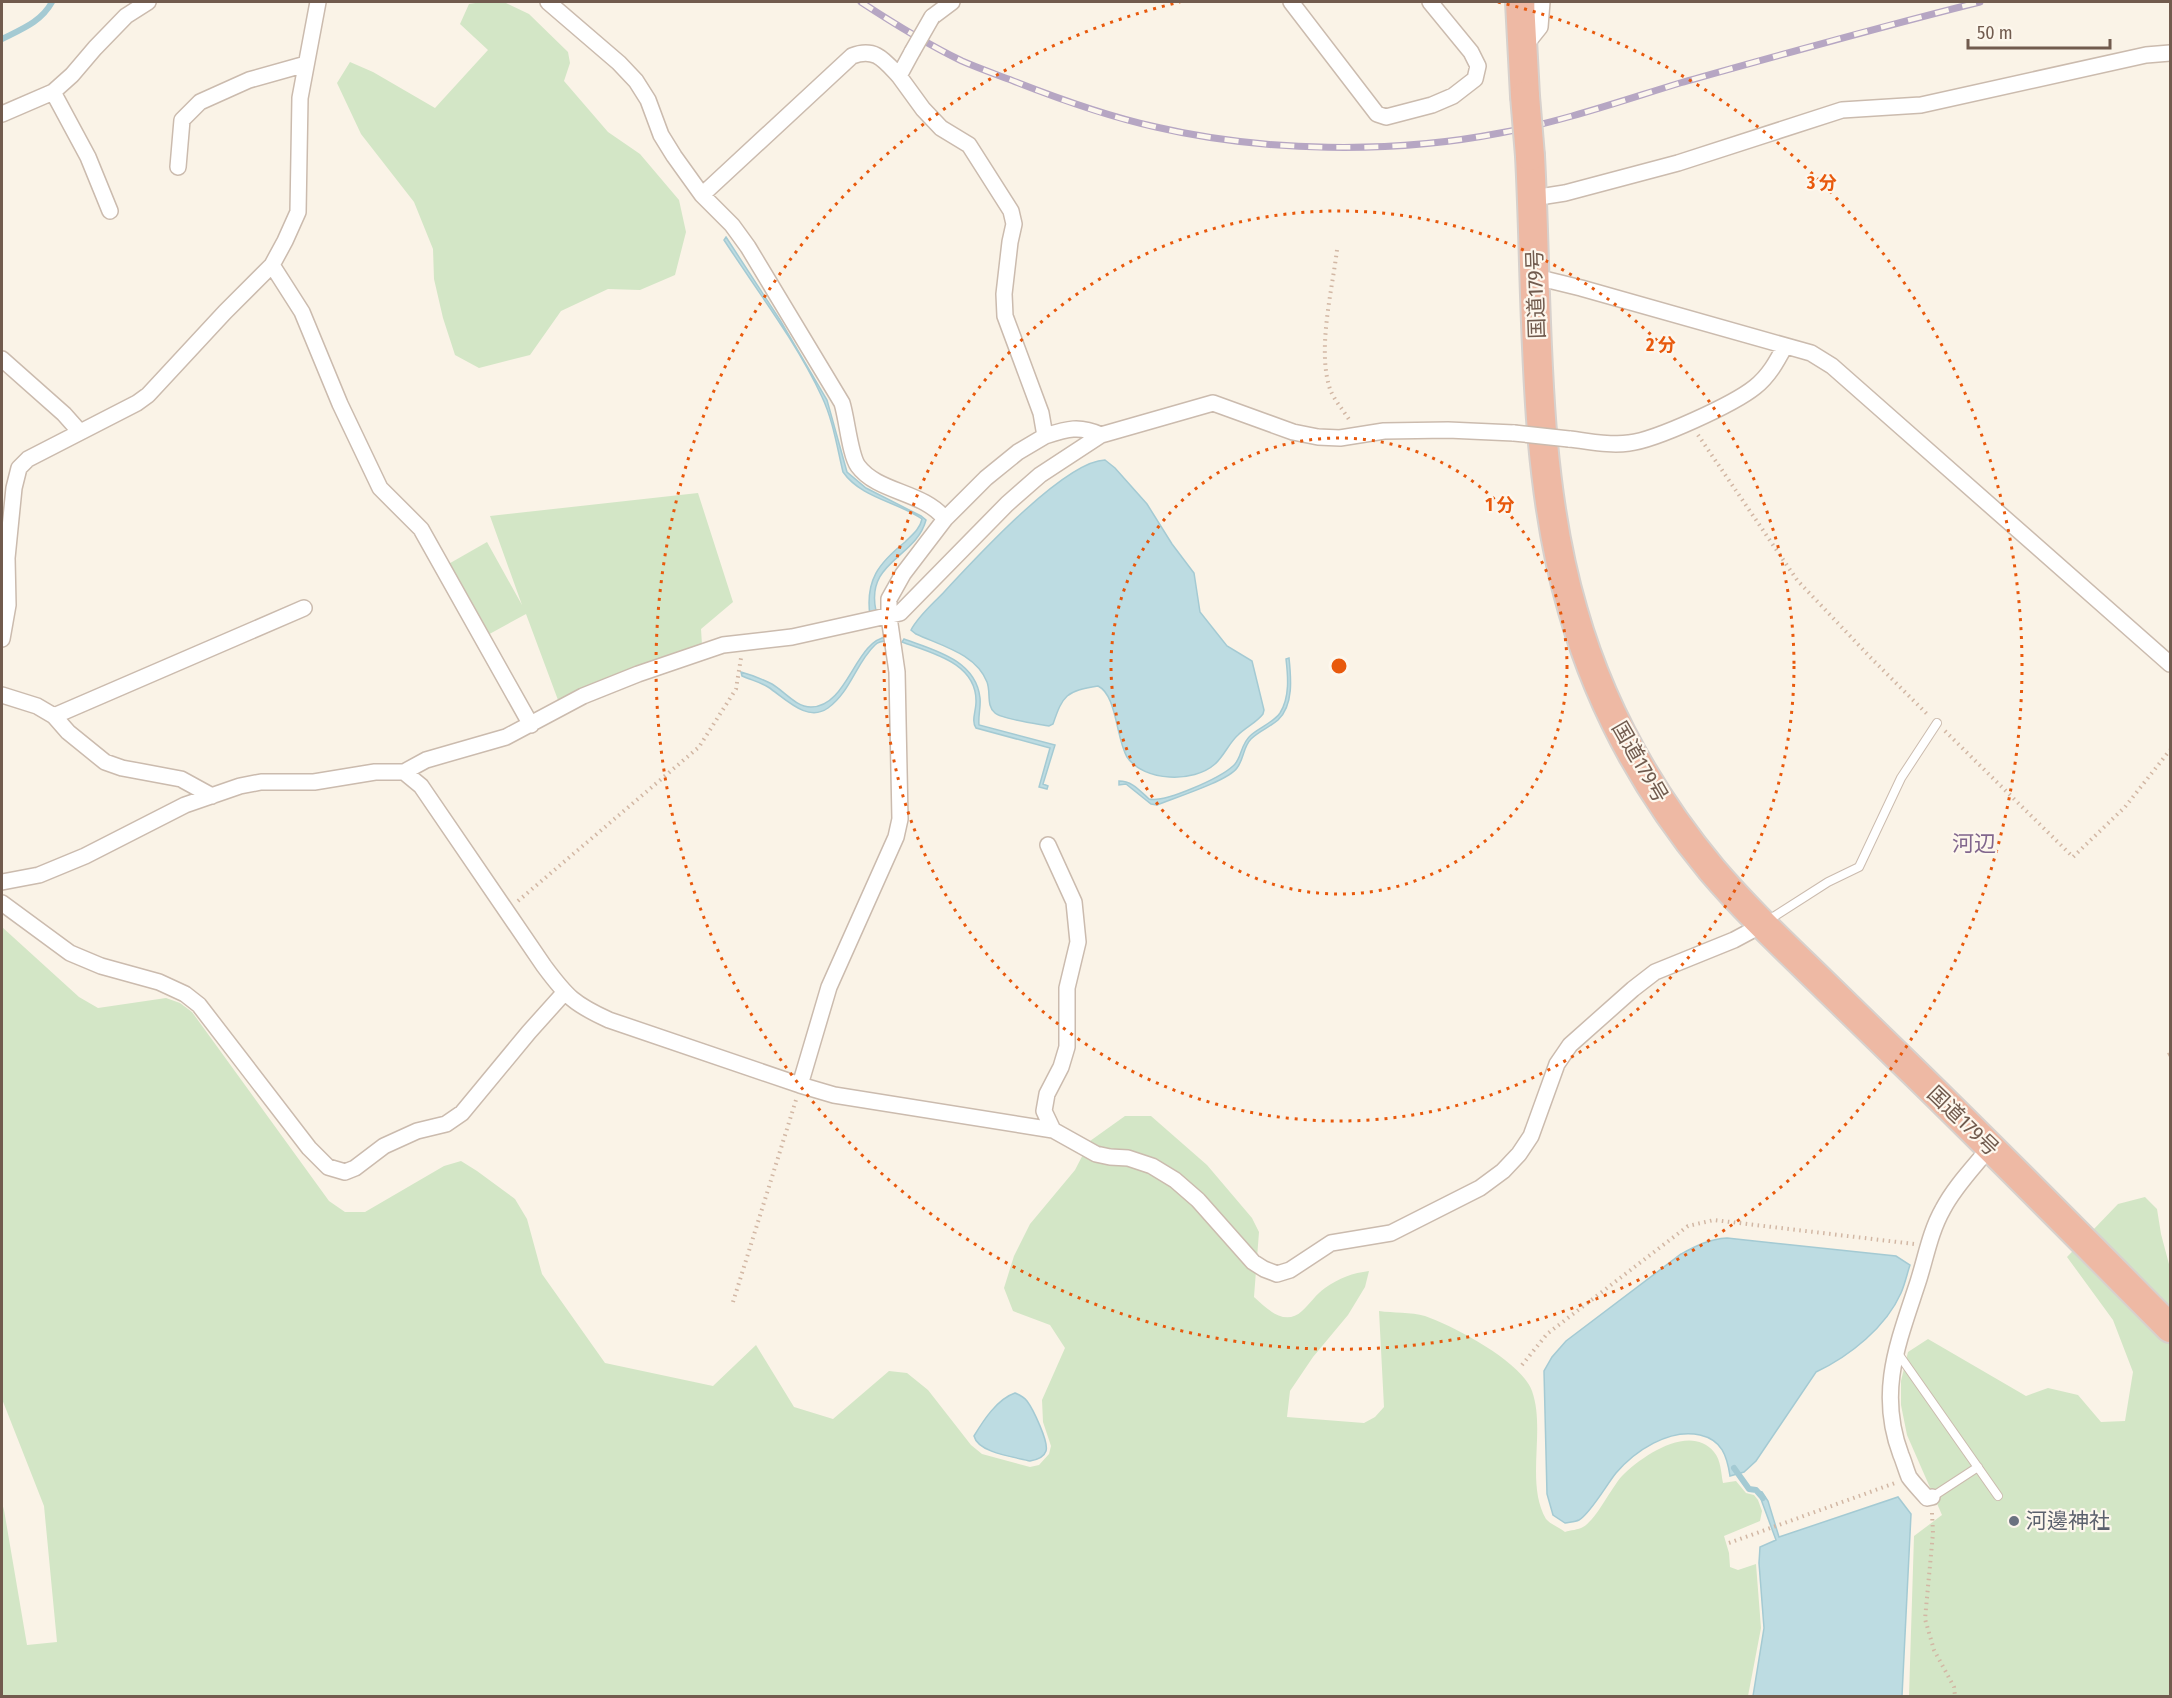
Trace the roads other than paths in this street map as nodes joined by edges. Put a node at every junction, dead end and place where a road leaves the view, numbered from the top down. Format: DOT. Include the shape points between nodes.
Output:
graph roads {
  1 [pos="148,2"];
  2 [pos="318,2"];
  3 [pos="549,2"];
  4 [pos="952,2"];
  5 [pos="1291,2"];
  6 [pos="1430,2"];
  7 [pos="1520,2"];
  8 [pos="1542,2"];
  9 [pos="1524,47"];
  10 [pos="2170,53"];
  11 [pos="306,64"];
  12 [pos="899,76"];
  13 [pos="53,92"];
  14 [pos="2,114"];
  15 [pos="178,167"];
  16 [pos="702,195"];
  17 [pos="1533,198"];
  18 [pos="110,211"];
  19 [pos="272,265"];
  20 [pos="1536,277"];
  21 [pos="1785,346"];
  22 [pos="2,359"];
  23 [pos="80,432"];
  24 [pos="1101,435"];
  25 [pos="1044,436"];
  26 [pos="945,519"];
  27 [pos="304,608"];
  28 [pos="889,617"];
  29 [pos="2,639"];
  30 [pos="2167,656"];
  31 [pos="2,695"];
  32 [pos="54,716"];
  33 [pos="1937,723"];
  34 [pos="531,725"];
  35 [pos="404,772"];
  36 [pos="212,796"];
  37 [pos="1048,845"];
  38 [pos="2,882"];
  39 [pos="2,903"];
  40 [pos="1760,926"];
  41 [pos="564,993"];
  42 [pos="800,1085"];
  43 [pos="1053,1130"];
  44 [pos="1990,1147"];
  45 [pos="2170,1328"];
  46 [pos="1896,1350"];
  47 [pos="1978,1467"];
  48 [pos="1998,1496"];
  49 [pos="1932,1497"];
  1 -- 13 [label="street" via="126,16"];
  2 -- 11 [label="street"];
  3 -- 16 [label="street" via="636,81 667,145"];
  4 -- 12 [label="street, bridge" via="932,17"];
  5 -- 6 [label="street" via="1377,114 1386,117 1453,96 1475,79 1478,66 1471,52"];
  7 -- 9 [label="highway, 国道179号"];
  8 -- 9 [label="street" via="1540,27"];
  9 -- 17 [label="highway, 国道179号, bridge"];
  10 -- 17 [label="street" via="1921,105 1842,110 1678,163"];
  11 -- 15 [label="street" via="249,80 200,102 182,120"];
  11 -- 19 [label="street" via="300,98 298,212"];
  12 -- 16 [label="street" via="875,54 863,52 852,56"];
  12 -- 25 [label="street" via="941,128 969,145 1011,211 1014,224 1004,294 1005,316 1041,414"];
  13 -- 14 [label="street"];
  13 -- 18 [label="street" via="88,157"];
  16 -- 26 [label="street" via="748,247 831,382 842,403 858,466 885,485 923,500"];
  17 -- 20 [label="highway, 国道179号"];
  19 -- 23 [label="street" via="148,395"];
  19 -- 34 [label="street" via="302,312 380,488 421,529"];
  20 -- 21 [label="street"];
  20 -- 40 [label="highway, 国道179号" via="1544,455 1556,536 1572,610 1599,689 1637,762 1679,827"];
  21 -- 24 [label="street, bridge" via="1757,385 1738,399 1631,443 1405,430 1340,438 1310,436 1214,403"];
  21 -- 30 [label="street" via="1811,353 1832,366"];
  22 -- 23 [label="street"];
  23 -- 29 [label="street" via="28,459 19,468"];
  24 -- 25 [label="street" via="1088,429 1069,429"];
  24 -- 28 [label="street" via="1040,475 900,613"];
  25 -- 26 [label="street" via="986,478"];
  26 -- 28 [label="street" via="894,588 889,599"];
  27 -- 32 [label="street"];
  28 -- 34 [label="street" via="792,637 723,645 584,696"];
  28 -- 42 [label="street" via="897,672 900,819 896,837 830,987"];
  31 -- 32 [label="street"];
  32 -- 36 [label="street" via="105,762 181,779"];
  33 -- 40 [label="lane" via="1901,778 1859,867"];
  34 -- 35 [label="street" via="482,745 426,760"];
  35 -- 36 [label="street" via="375,772 314,782 261,782"];
  35 -- 41 [label="street" via="421,786"];
  36 -- 38 [label="street" via="185,805 39,875"];
  37 -- 43 [label="street" via="1074,902 1078,942 1067,988 1067,1047 1044,1111"];
  39 -- 41 [label="street" via="70,953 185,994 199,1005 309,1148 328,1167 345,1172 384,1146 417,1131 446,1124 462,1113"];
  40 -- 43 [label="street" via="1655,972 1570,1045 1557,1064 1532,1136 1519,1154 1480,1188 1391,1233 1331,1243 1290,1270 1276,1274 1253,1262 1198,1200 1152,1166 1096,1154"];
  40 -- 44 [label="highway, 国道179号"];
  41 -- 42 [label="street" via="581,1007 609,1020"];
  42 -- 43 [label="street" via="834,1095"];
  44 -- 45 [label="highway, 国道179号"];
  44 -- 46 [label="street" via="1942,1210 1927,1246"];
  46 -- 47 [label="lane"];
  46 -- 49 [label="street" via="1889,1409 1896,1440 1910,1477 1927,1498"];
  47 -- 48 [label="lane"];
  47 -- 49 [label="lane"];
}
